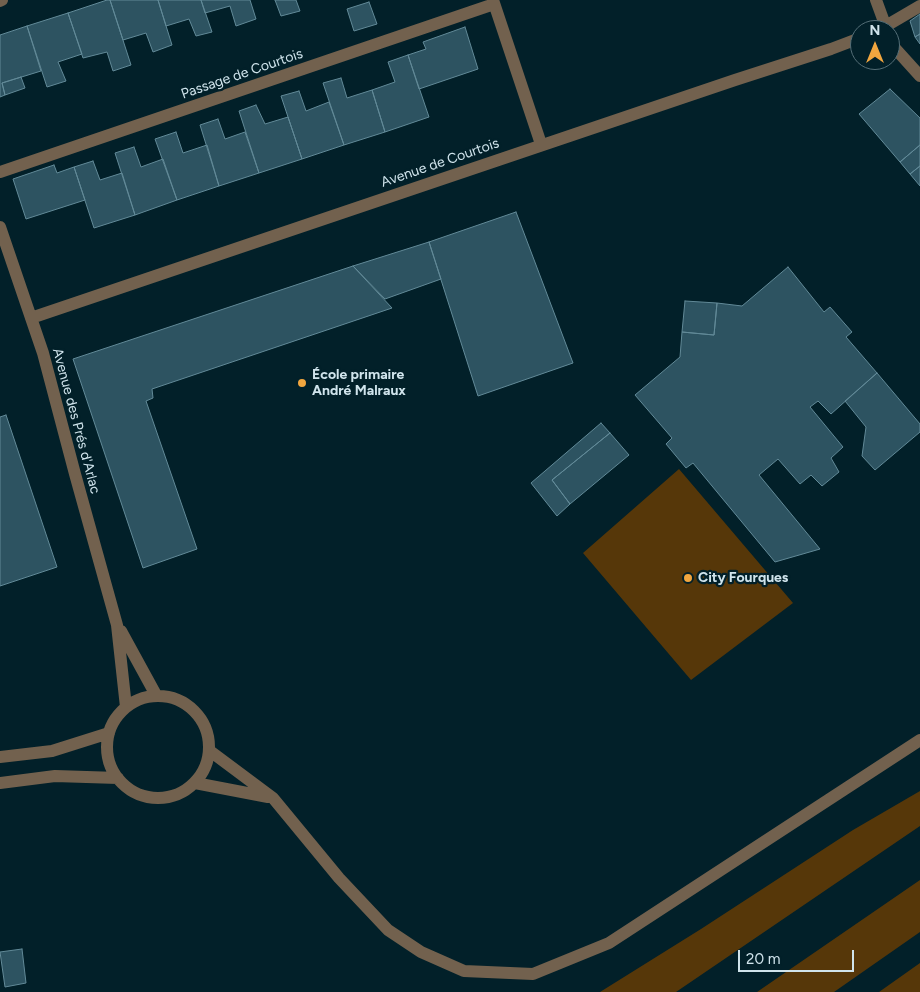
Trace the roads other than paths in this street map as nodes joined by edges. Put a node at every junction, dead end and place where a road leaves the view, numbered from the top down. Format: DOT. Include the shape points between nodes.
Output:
graph roads {
  1 [pos="876,0"];
  2 [pos="494,2"];
  3 [pos="920,6"];
  4 [pos="882,20"];
  5 [pos="900,21"];
  6 [pos="850,42"];
  7 [pos="900,55"];
  8 [pos="920,76"];
  9 [pos="541,144"];
  10 [pos="0,172"];
  11 [pos="0,227"];
  12 [pos="31,318"];
  13 [pos="117,625"];
  14 [pos="156,695"];
  15 [pos="126,707"];
  16 [pos="109,733"];
  17 [pos="920,740"];
  18 [pos="210,751"];
  19 [pos="0,757"];
  20 [pos="118,778"];
  21 [pos="0,783"];
  22 [pos="195,783"];
  23 [pos="273,798"];
  1 -- 4 [label="street"];
  2 -- 9 [label="street"];
  2 -- 10 [label="street, Passage de Courtois"];
  3 -- 5 [label="street"];
  6 -- 9 [label="street, Avenue de Courtois"];
  7 -- 8 [label="street"];
  9 -- 12 [label="street, Avenue de Courtois"];
  11 -- 12 [label="street, Avenue des Prés d'Arlac"];
  12 -- 13 [label="street, Avenue des Prés d'Arlac"];
  13 -- 14 [label="street, Avenue des Prés d'Arlac"];
  13 -- 15 [label="street, Avenue des Prés d'Arlac"];
  14 -- 15 [label="street" via="140,698"];
  14 -- 18 [label="street" via="188,704 208,733"];
  15 -- 16 [label="street"];
  16 -- 19 [label="street" via="52,751"];
  16 -- 20 [label="street" via="110,765"];
  17 -- 23 [label="street" via="609,943 533,974 464,971 421,952 388,930"];
  18 -- 22 [label="street" via="205,768"];
  18 -- 23 [label="street"];
  20 -- 21 [label="street" via="55,776"];
  20 -- 22 [label="street" via="130,789 146,796 164,798 181,793"];
  22 -- 23 [label="street"];
}
